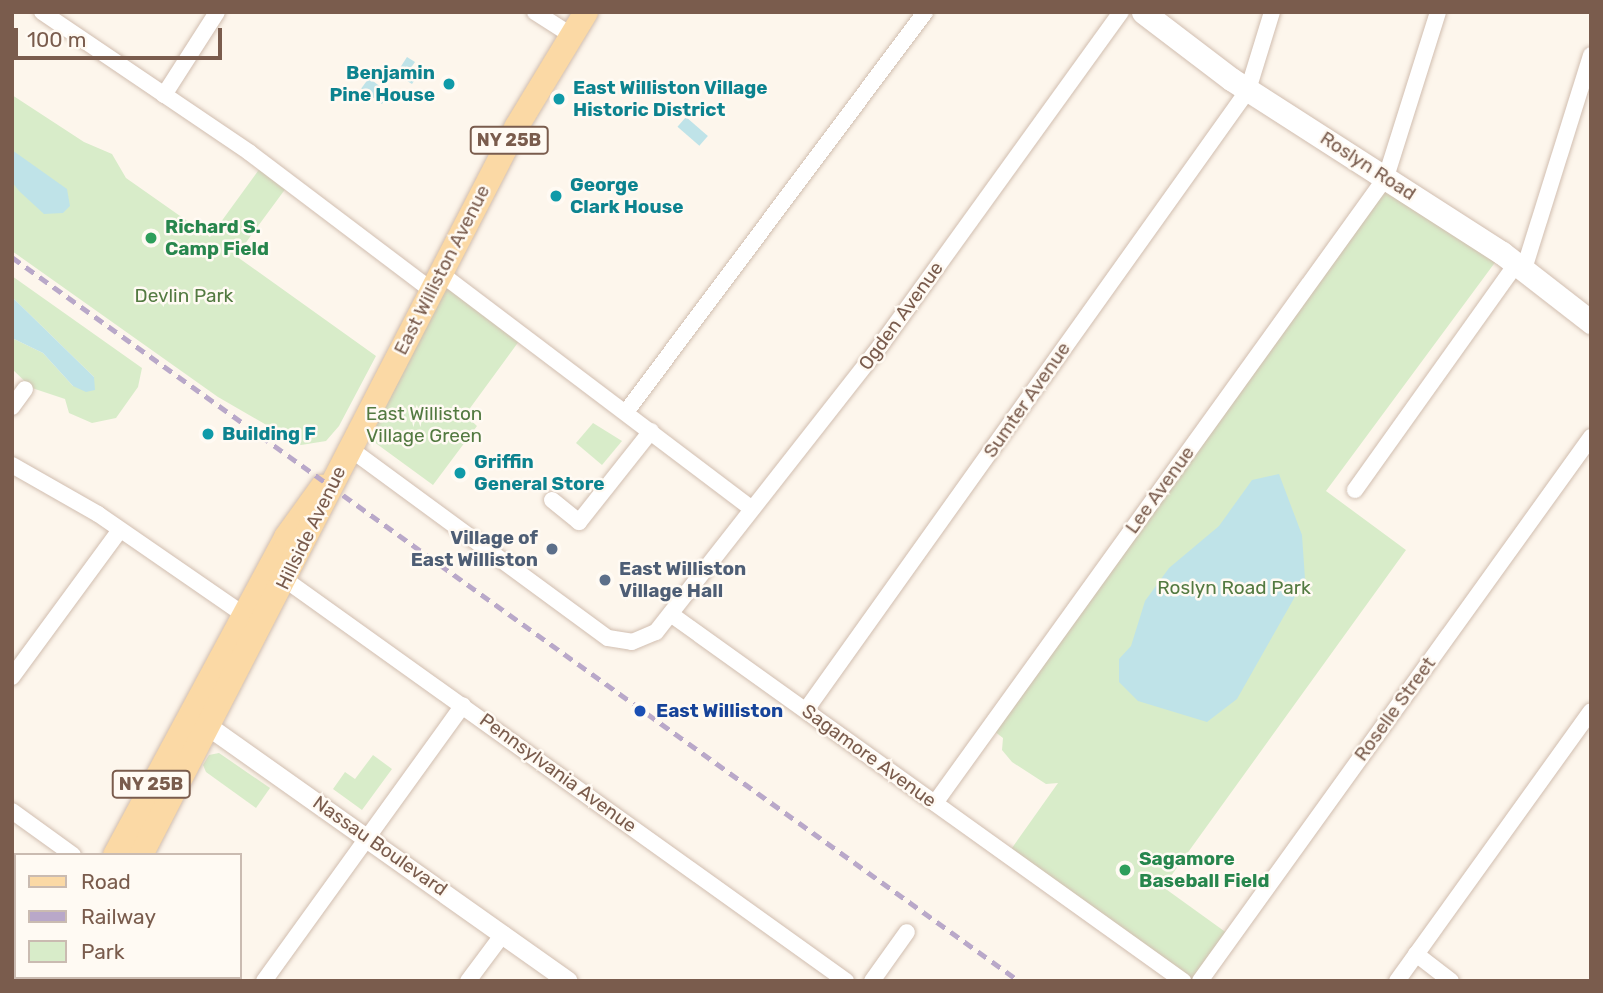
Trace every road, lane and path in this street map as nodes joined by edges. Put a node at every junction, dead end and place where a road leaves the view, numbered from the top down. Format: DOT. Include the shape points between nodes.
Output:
graph roads {
  1 [pos="42,12"];
  2 [pos="217,12"];
  3 [pos="535,12"];
  4 [pos="586,12"];
  5 [pos="925,12"];
  6 [pos="1121,12"];
  7 [pos="1143,12"];
  8 [pos="1272,12"];
  9 [pos="1438,12"];
  10 [pos="570,35"];
  11 [pos="1591,55"];
  12 [pos="1248,90"];
  13 [pos="164,95"];
  14 [pos="1584,102"];
  15 [pos="1386,177"];
  16 [pos="1520,266"];
  17 [pos="436,281"];
  18 [pos="1591,322"];
  19 [pos="25,389"];
  20 [pos="12,407"];
  21 [pos="626,412"];
  22 [pos="651,431"];
  23 [pos="1591,437"];
  24 [pos="347,453"];
  25 [pos="12,465"];
  26 [pos="1354,490"];
  27 [pos="552,500"];
  28 [pos="752,509"];
  29 [pos="120,530"];
  30 [pos="278,574"];
  31 [pos="672,615"];
  32 [pos="252,620"];
  33 [pos="12,677"];
  34 [pos="463,705"];
  35 [pos="806,710"];
  36 [pos="1591,710"];
  37 [pos="199,720"];
  38 [pos="935,803"];
  39 [pos="12,811"];
  40 [pos="368,836"];
  41 [pos="70,853"];
  42 [pos="115,853"];
  43 [pos="142,853"];
  44 [pos="907,932"];
  45 [pos="503,934"];
  46 [pos="1416,954"];
  47 [pos="264,981"];
  48 [pos="468,981"];
  49 [pos="568,981"];
  50 [pos="846,981"];
  51 [pos="872,981"];
  52 [pos="1183,981"];
  53 [pos="1200,981"];
  54 [pos="1397,981"];
  55 [pos="1451,981"];
  1 -- 13 [label="street"];
  2 -- 13 [label="street"];
  3 -- 10 [label="street"];
  4 -- 10 [label="main road, East Williston Avenue / NY 25B"];
  5 -- 21 [label="street"];
  6 -- 28 [label="street, Ogden Avenue" via="875,353"];
  7 -- 12 [label="main road, Roslyn Road"];
  8 -- 12 [label="street, Sumter Avenue"];
  9 -- 15 [label="street, Lee Avenue"];
  10 -- 17 [label="main road, East Williston Avenue / NY 25B"];
  11 -- 14 [label="street"];
  12 -- 15 [label="main road, Roslyn Road"];
  12 -- 35 [label="street, Sumter Avenue"];
  13 -- 17 [label="street"];
  14 -- 16 [label="street"];
  15 -- 16 [label="main road, Roslyn Road"];
  15 -- 38 [label="street, Lee Avenue"];
  16 -- 18 [label="main road, Roslyn Road"];
  16 -- 26 [label="street"];
  17 -- 21 [label="street"];
  17 -- 24 [label="main road, East Williston Avenue / NY 25B"];
  19 -- 20 [label="street"];
  21 -- 22 [label="street"];
  22 -- 27 [label="street" via="579,522"];
  22 -- 28 [label="street"];
  23 -- 53 [label="street, Roselle Street"];
  24 -- 30 [label="main road, Hillside Avenue / NY 25B"];
  24 -- 31 [label="street" via="614,641 632,642 649,636"];
  25 -- 29 [label="street"];
  28 -- 31 [label="street, Ogden Avenue"];
  29 -- 32 [label="street"];
  29 -- 33 [label="street"];
  30 -- 32 [label="main road, Hillside Avenue / NY 25B"];
  30 -- 34 [label="street, Pennsylvania Avenue"];
  31 -- 35 [label="street, Sagamore Avenue"];
  32 -- 37 [label="main road, Hillside Avenue / NY 25B"];
  34 -- 40 [label="street"];
  34 -- 50 [label="street, Pennsylvania Avenue"];
  35 -- 38 [label="street, Sagamore Avenue"];
  36 -- 46 [label="street"];
  37 -- 40 [label="street, Nassau Boulevard"];
  37 -- 42 [label="main road, Hillside Avenue / NY 25B"];
  37 -- 43 [label="main road, Hillside Avenue / NY 25B"];
  38 -- 52 [label="street, Sagamore Avenue"];
  39 -- 41 [label="street"];
  40 -- 45 [label="street, Nassau Boulevard"];
  40 -- 47 [label="street"];
  44 -- 51 [label="street"];
  45 -- 48 [label="street"];
  45 -- 49 [label="street, Nassau Boulevard"];
  46 -- 54 [label="street"];
  46 -- 55 [label="street"];
}
